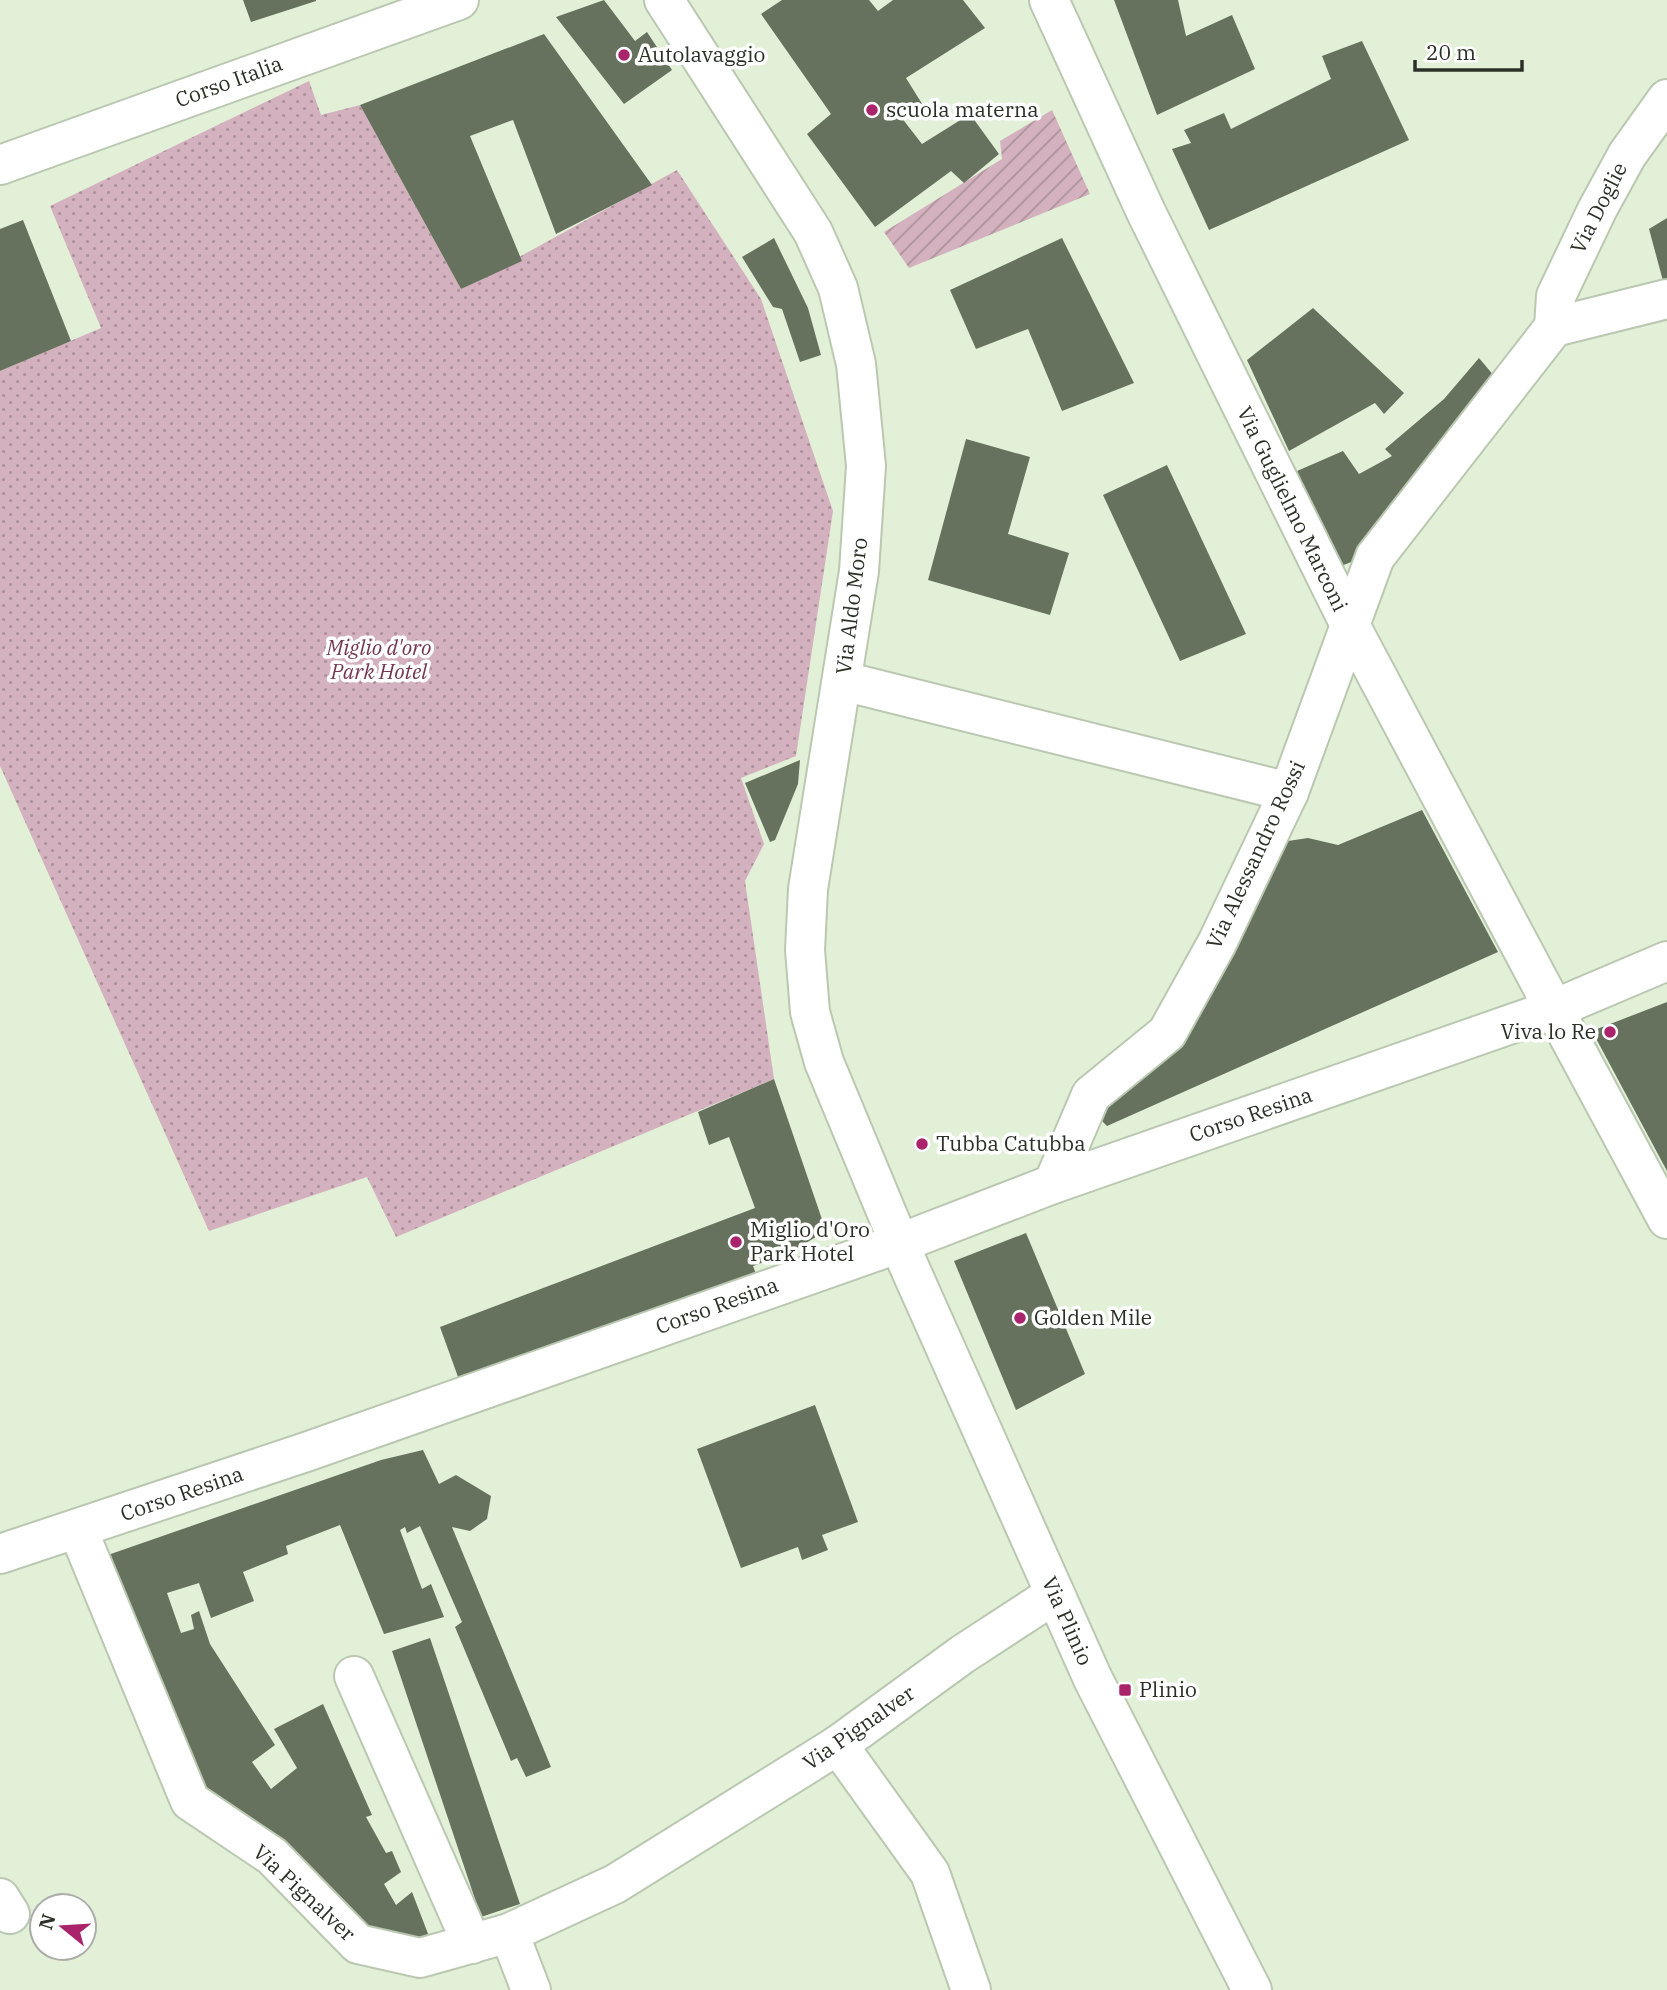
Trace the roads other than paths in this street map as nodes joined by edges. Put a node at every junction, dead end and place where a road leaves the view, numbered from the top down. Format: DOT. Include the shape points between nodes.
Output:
graph roads {
  1 [pos="459,0"];
  2 [pos="664,0"];
  3 [pos="1049,0"];
  4 [pos="1667,99"];
  5 [pos="0,164"];
  6 [pos="1667,299"];
  7 [pos="1554,327"];
  8 [pos="1349,623"];
  9 [pos="843,681"];
  10 [pos="1289,792"];
  11 [pos="1667,961"];
  12 [pos="1554,1009"];
  13 [pos="1053,1184"];
  14 [pos="1667,1219"];
  15 [pos="901,1243"];
  16 [pos="78,1530"];
  17 [pos="1,1552"];
  18 [pos="1055,1594"];
  19 [pos="354,1676"];
  20 [pos="838,1745"];
  21 [pos="509,1933"];
  22 [pos="472,1944"];
  23 [pos="531,1990"];
  24 [pos="971,1990"];
  25 [pos="1252,1990"];
  1 -- 5 [label="street, Corso Italia"];
  2 -- 9 [label="street, Via Aldo Moro" via="813,232 838,288 856,364 866,466 859,570"];
  3 -- 8 [label="street, Via Guglielmo Marconi" via="1146,212"];
  4 -- 7 [label="street, Via Doglie" via="1627,155 1597,209 1556,296"];
  6 -- 7 [label="street"];
  7 -- 8 [label="street, Via Alessandro Rossi" via="1374,557"];
  8 -- 10 [label="street, Via Alessandro Rossi"];
  8 -- 12 [label="street, Via Guglielmo Marconi"];
  9 -- 10 [label="street"];
  9 -- 15 [label="street, Via Aldo Moro" via="808,889 804,950 810,1012 824,1062"];
  10 -- 13 [label="street, Via Alessandro Rossi" via="1217,943 1167,1033 1091,1095"];
  11 -- 12 [label="street, Corso Resina"];
  12 -- 13 [label="street, Corso Resina"];
  12 -- 14 [label="street, Via Guglielmo Marconi"];
  13 -- 15 [label="street, Corso Resina"];
  15 -- 16 [label="street, Corso Resina"];
  15 -- 18 [label="street, Via Plinio"];
  16 -- 17 [label="street, Corso Resina"];
  16 -- 22 [label="street, Via Pignalver" via="190,1801 272,1856 358,1944 420,1958"];
  18 -- 20 [label="street, Via Pignalver"];
  18 -- 25 [label="street, Via Plinio" via="1093,1679"];
  19 -- 22 [label="street"];
  20 -- 21 [label="street, Via Pignalver" via="615,1884"];
  20 -- 24 [label="street" via="930,1873"];
  21 -- 22 [label="street, Via Pignalver"];
  21 -- 23 [label="street"];
}
